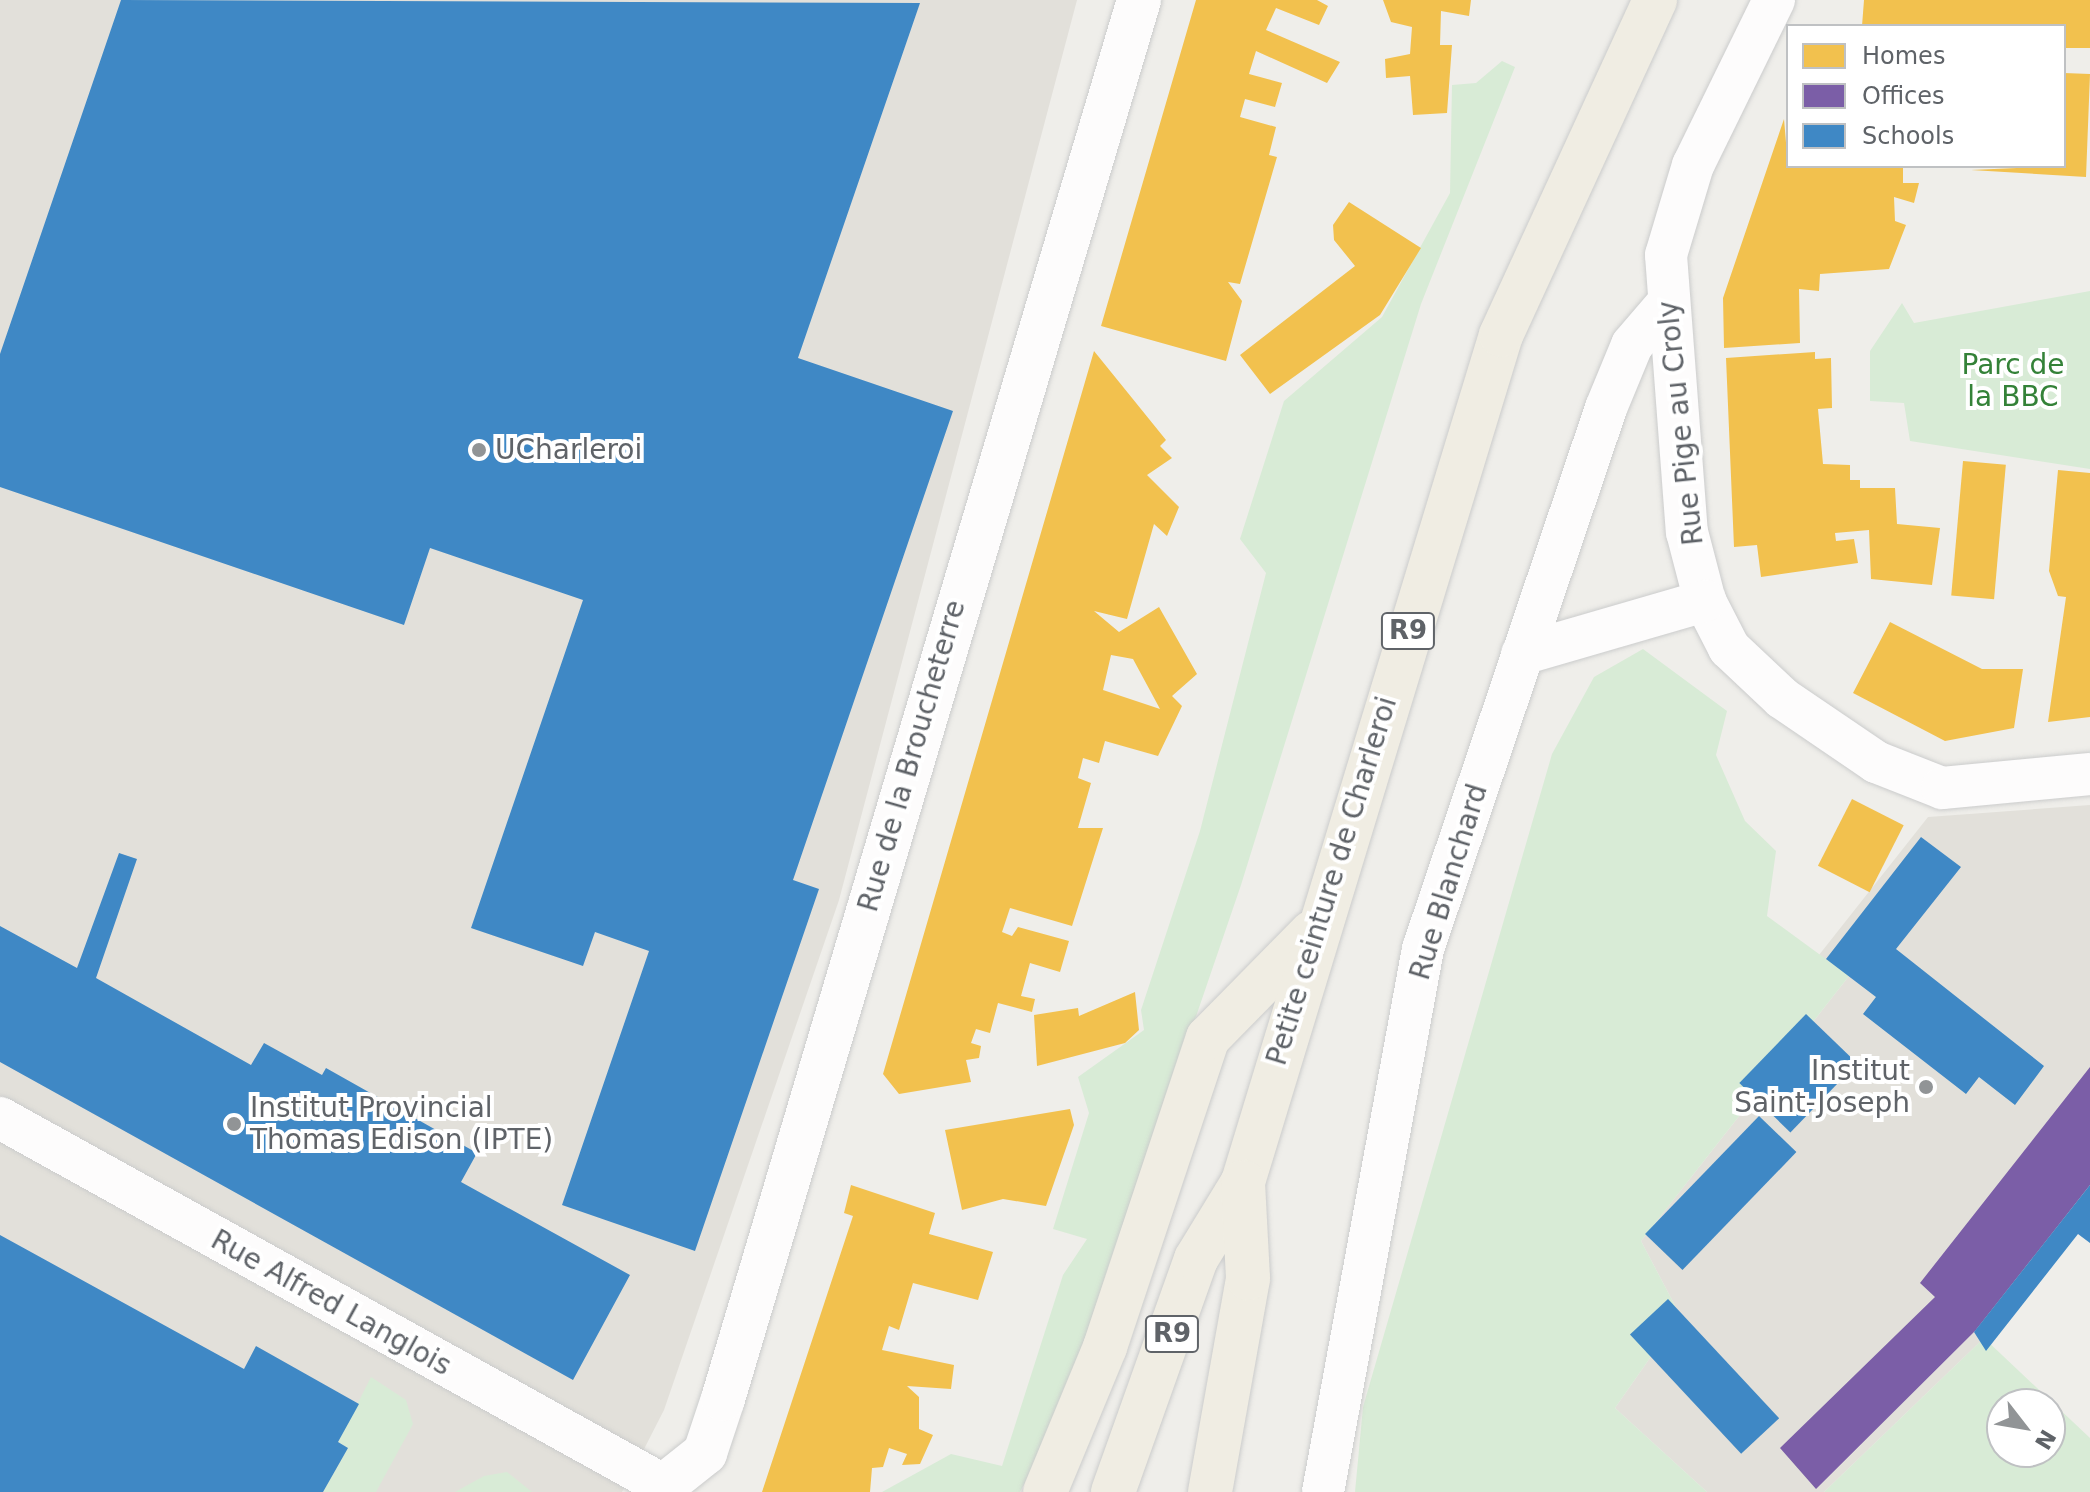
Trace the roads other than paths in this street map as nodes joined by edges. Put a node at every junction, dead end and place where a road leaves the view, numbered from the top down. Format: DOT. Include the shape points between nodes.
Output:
graph roads {
  1 [pos="1139,0"];
  2 [pos="1655,0"];
  3 [pos="1774,0"];
  4 [pos="1668,303"];
  5 [pos="1705,601"];
  6 [pos="1522,654"];
  7 [pos="2090,774"];
  8 [pos="1316,928"];
  9 [pos="0,1118"];
  10 [pos="1243,1182"];
  11 [pos="707,1472"];
  12 [pos="659,1489"];
  13 [pos="1045,1492"];
  14 [pos="1113,1492"];
  15 [pos="1210,1492"];
  16 [pos="1323,1492"];
  1 -- 11 [label="main road, Rue de la Broucheterre"];
  2 -- 8 [label="highway, Petite ceinture de Charleroi / R9" via="1501,335"];
  3 -- 4 [label="street, Rue Pige au Croly" via="1693,165 1666,255"];
  4 -- 5 [label="street, Rue Pige au Croly" via="1687,532"];
  4 -- 6 [label="street, Rue Blanchard" via="1632,345 1611,395"];
  5 -- 6 [label="street"];
  5 -- 7 [label="street, Rue Pige au Croly" via="1729,648 1782,698 1876,762 1942,788"];
  6 -- 16 [label="street, Rue Blanchard" via="1423,949"];
  8 -- 10 [label="highway, Petite ceinture de Charleroi / R9"];
  8 -- 13 [label="highway" via="1208,1038 1105,1347"];
  9 -- 12 [label="street, Rue Alfred Langlois"];
  10 -- 14 [label="highway, Petite ceinture de Charleroi / R9" via="1196,1259"];
  10 -- 15 [label="highway" via="1248,1278"];
  11 -- 12 [label="main road, Rue de la Broucheterre"];
}
